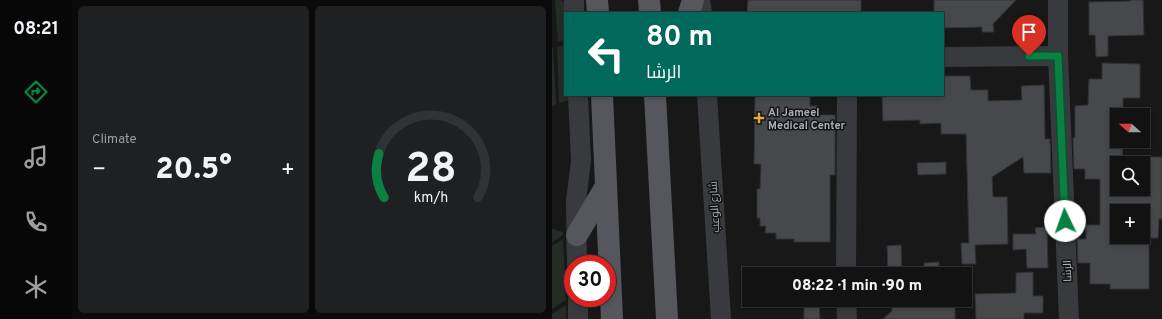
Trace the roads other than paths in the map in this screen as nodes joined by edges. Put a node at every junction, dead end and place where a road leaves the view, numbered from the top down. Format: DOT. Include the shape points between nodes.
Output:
graph roads {
  1 [pos="574,0"];
  2 [pos="597,0"];
  3 [pos="649,0"];
  4 [pos="693,0"];
  5 [pos="700,0"];
  6 [pos="1058,0"];
  7 [pos="574,12"];
  8 [pos="598,12"];
  9 [pos="650,12"];
  10 [pos="689,12"];
  11 [pos="702,12"];
  12 [pos="944,56"];
  13 [pos="1058,56"];
  14 [pos="578,96"];
  15 [pos="602,96"];
  16 [pos="655,96"];
  17 [pos="707,96"];
  18 [pos="847,96"];
  19 [pos="606,186"];
  20 [pos="577,235"];
  21 [pos="577,255"];
  22 [pos="846,267"];
  23 [pos="578,307"];
  24 [pos="846,307"];
  25 [pos="669,315"];
  26 [pos="578,319"];
  27 [pos="612,319"];
  28 [pos="721,319"];
  29 [pos="847,319"];
  30 [pos="1069,319"];
  1 -- 7 [label="street"];
  2 -- 8 [label="main road"];
  3 -- 9 [label="main road"];
  4 -- 10 [label="main road"];
  5 -- 11 [label="street"];
  6 -- 13 [label="street, الرشا"];
  12 -- 13 [label="street"];
  13 -- 30 [label="street, الرشا"];
  14 -- 20 [label="street" via="581,161 576,201"];
  15 -- 19 [label="main road"];
  16 -- 25 [label="main road"];
  17 -- 28 [label="street, شارع الوعب"];
  18 -- 22 [label="street"];
  19 -- 20 [label="main road"];
  19 -- 27 [label="main road"];
  20 -- 21 [label="street"];
  23 -- 26 [label="street"];
  24 -- 29 [label="street"];
}
